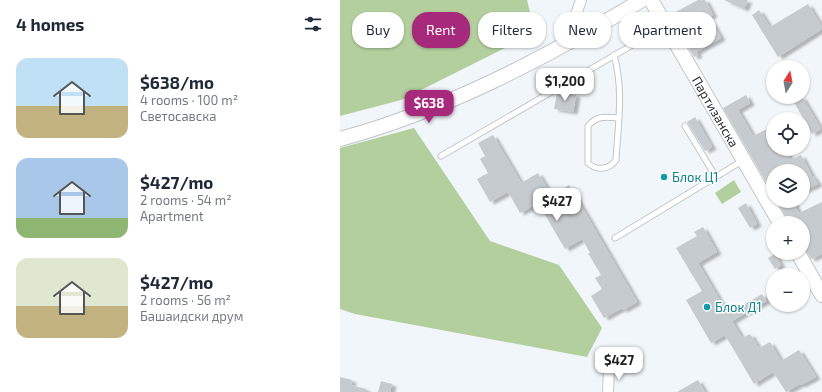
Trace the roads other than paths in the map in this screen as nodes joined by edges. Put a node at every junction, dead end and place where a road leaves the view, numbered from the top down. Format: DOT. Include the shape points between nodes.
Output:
graph roads {
  1 [pos="581,0"];
  2 [pos="638,0"];
  3 [pos="641,0"];
  4 [pos="651,0"];
  5 [pos="577,12"];
  6 [pos="658,12"];
  7 [pos="611,17"];
  8 [pos="556,48"];
  9 [pos="626,48"];
  10 [pos="679,48"];
  11 [pos="614,55"];
  12 [pos="619,118"];
  13 [pos="685,126"];
  14 [pos="340,139"];
  15 [pos="441,156"];
  16 [pos="744,160"];
  17 [pos="716,177"];
  18 [pos="776,216"];
  19 [pos="615,238"];
  20 [pos="802,260"];
  21 [pos="822,295"];
  22 [pos="609,370"];
  23 [pos="608,392"];
  1 -- 5 [label="street"];
  2 -- 3 [label="street"];
  3 -- 7 [label="main road"];
  4 -- 6 [label="main road, Партизанска"];
  8 -- 14 [label="main road" via="447,103"];
  9 -- 11 [label="lane"];
  10 -- 16 [label="main road, Партизанска"];
  11 -- 12 [label="lane" via="620,87"];
  11 -- 15 [label="lane"];
  12 -- 12 [label="lane" via="616,160 606,168 594,168 588,163 588,126 602,117"];
  13 -- 17 [label="lane"];
  16 -- 17 [label="lane"];
  16 -- 18 [label="main road, Партизанска"];
  17 -- 19 [label="lane"];
  20 -- 21 [label="main road"];
  22 -- 23 [label="street"];
}
